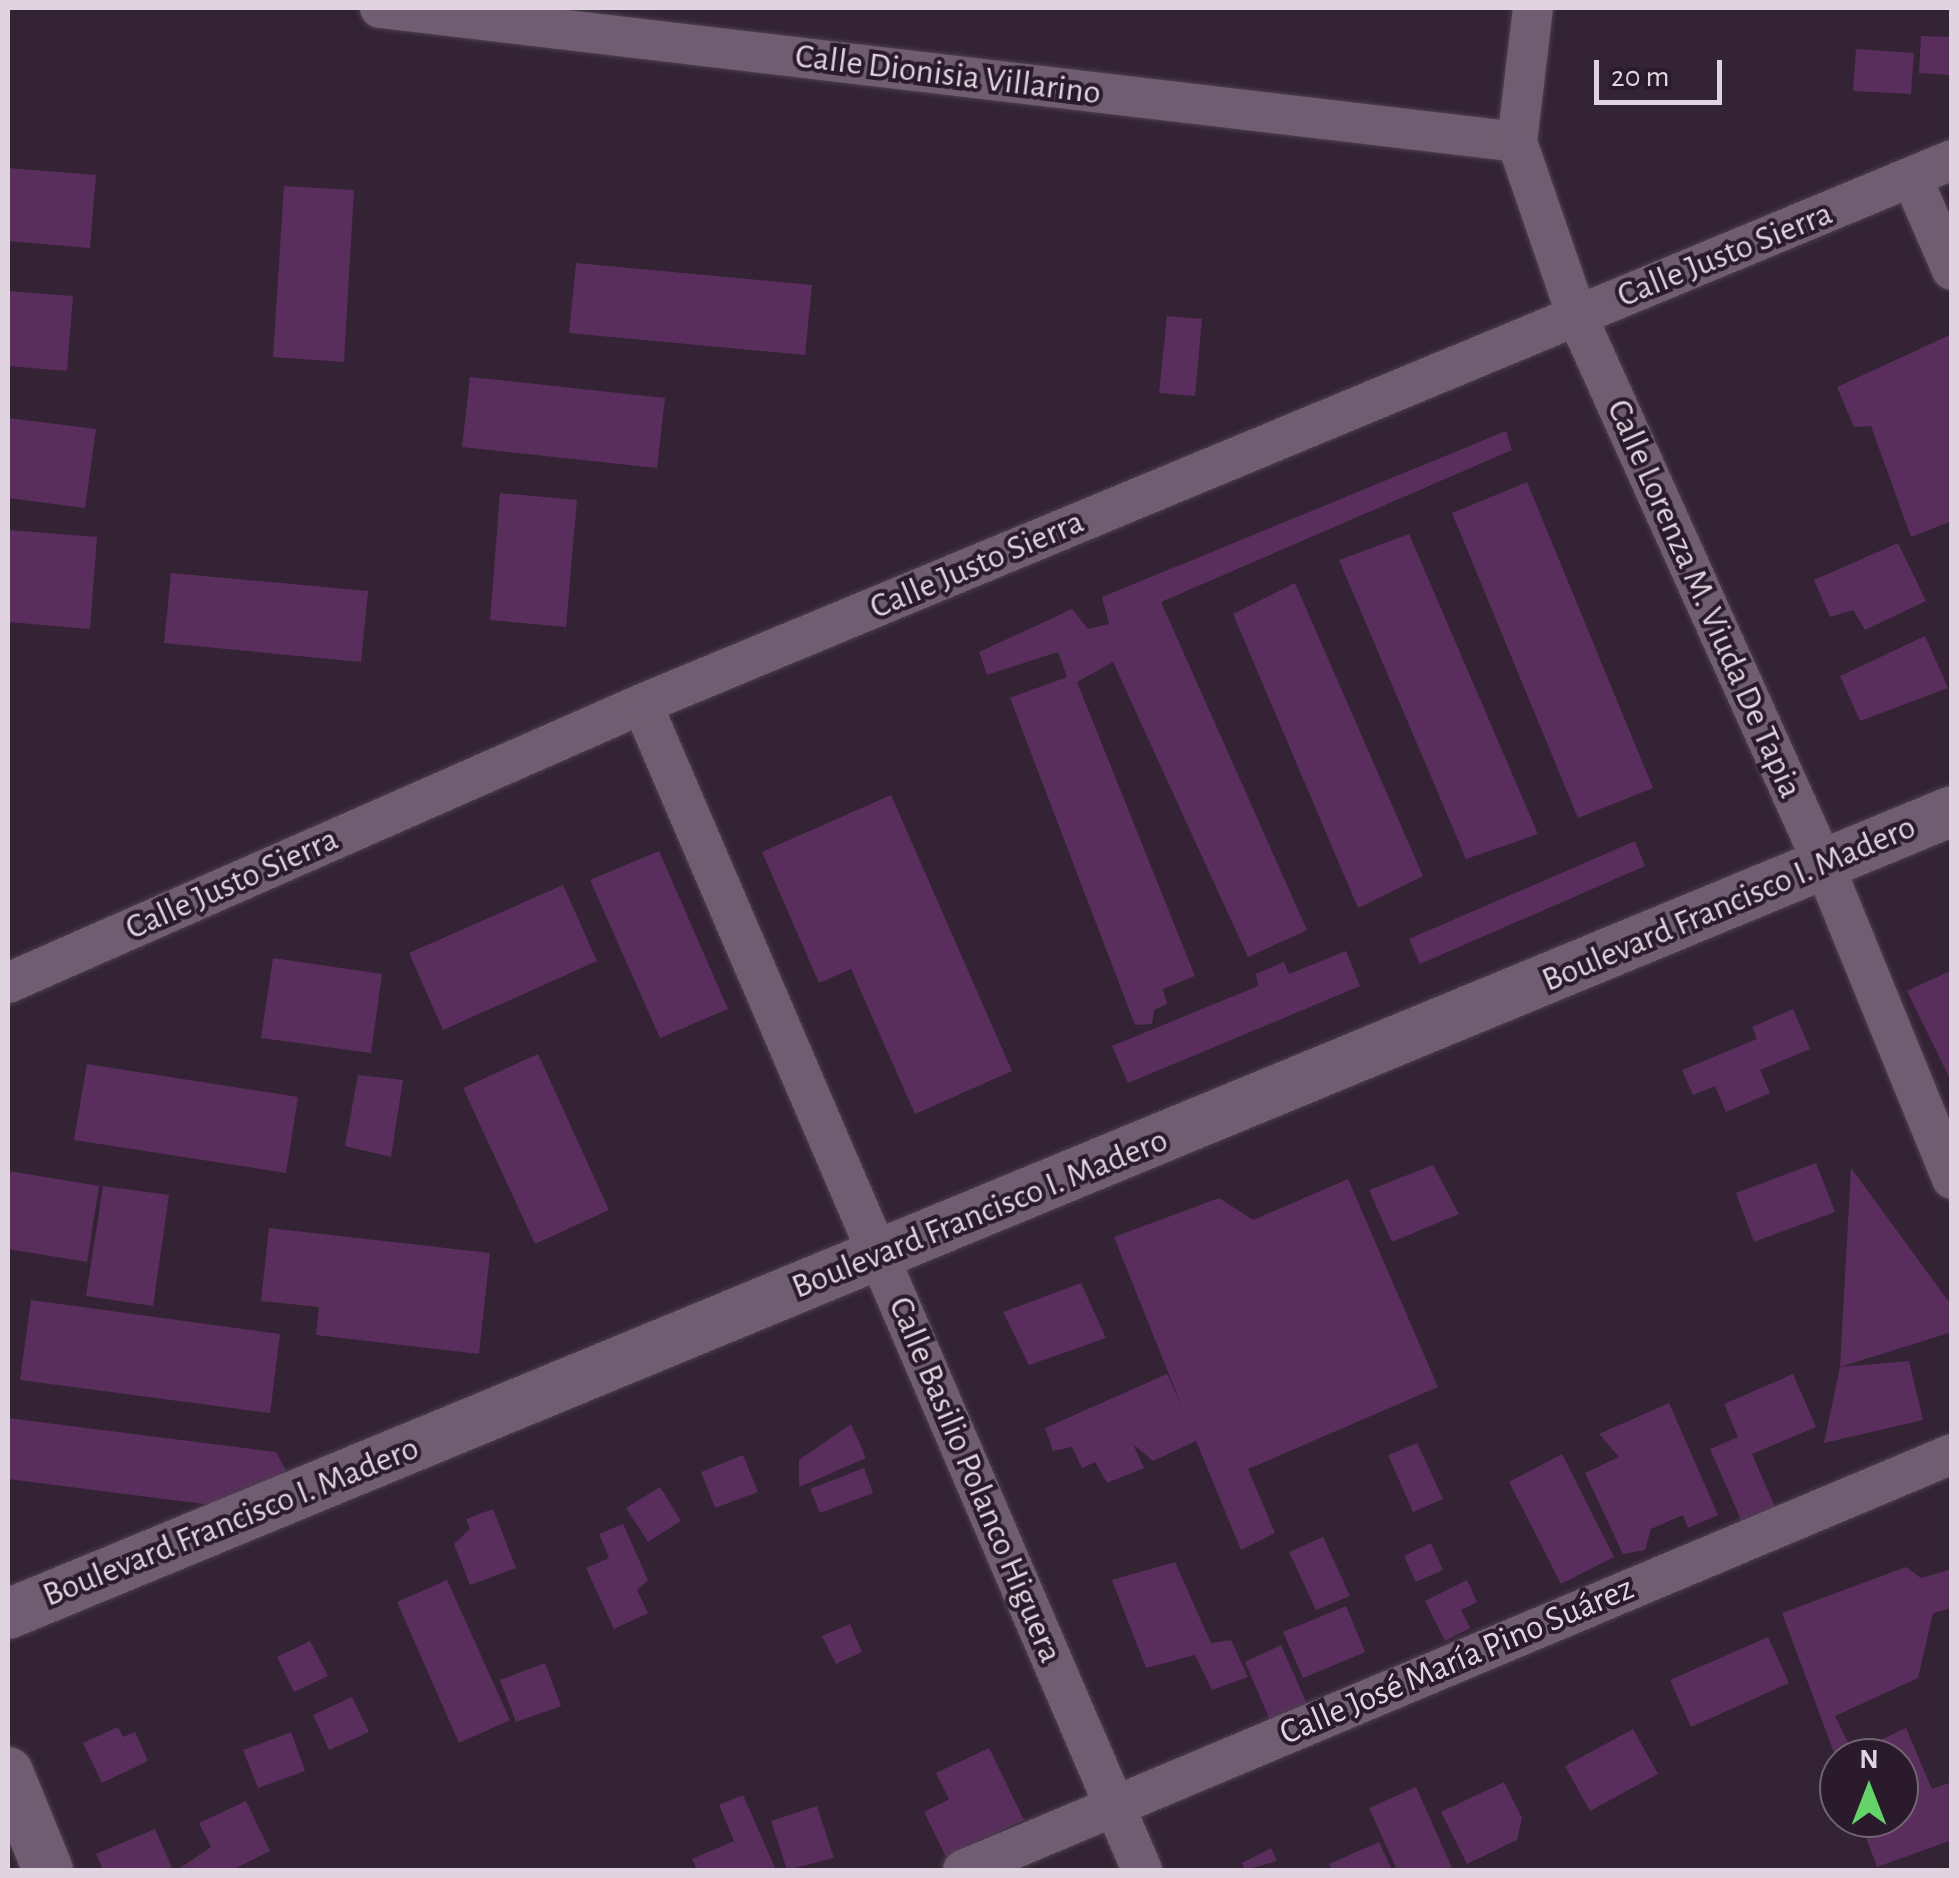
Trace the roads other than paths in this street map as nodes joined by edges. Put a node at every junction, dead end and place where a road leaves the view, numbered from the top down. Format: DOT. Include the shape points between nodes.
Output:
graph roads {
  1 [pos="380,8"];
  2 [pos="1533,8"];
  3 [pos="628,22"];
  4 [pos="1516,142"];
  5 [pos="1952,160"];
  6 [pos="1912,178"];
  7 [pos="1952,270"];
  8 [pos="1577,316"];
  9 [pos="642,704"];
  10 [pos="1952,811"];
  11 [pos="1824,865"];
  12 [pos="8,983"];
  13 [pos="1952,1178"];
  14 [pos="879,1256"];
  15 [pos="1952,1454"];
  16 [pos="8,1614"];
  17 [pos="8,1772"];
  18 [pos="1114,1805"];
  19 [pos="48,1870"];
  20 [pos="963,1870"];
  21 [pos="1142,1870"];
  1 -- 3 [label="street, Calle Dionisia Villarino"];
  2 -- 4 [label="street, Calle Lorenza M. Viuda De Tapia"];
  3 -- 4 [label="street, Calle Dionisia Villarino"];
  4 -- 8 [label="street, Calle Lorenza M. Viuda De Tapia"];
  5 -- 6 [label="street, Calle Justo Sierra"];
  6 -- 7 [label="street"];
  6 -- 8 [label="street, Calle Justo Sierra"];
  8 -- 9 [label="street, Calle Justo Sierra"];
  8 -- 11 [label="street, Calle Lorenza M. Viuda De Tapia"];
  9 -- 12 [label="street, Calle Justo Sierra"];
  9 -- 14 [label="street, Calle Basilio Polanco Higuera"];
  10 -- 11 [label="street, Boulevard Francisco I. Madero"];
  11 -- 13 [label="street, Calle Lorenza M. Viuda De Tapia"];
  11 -- 14 [label="street, Boulevard Francisco I. Madero"];
  14 -- 16 [label="street, Boulevard Francisco I. Madero"];
  14 -- 18 [label="street, Calle Basilio Polanco Higuera"];
  15 -- 18 [label="street, Calle José María Pino Suárez"];
  17 -- 19 [label="street"];
  18 -- 20 [label="street, Calle José María Pino Suárez"];
  18 -- 21 [label="street, Calle Basilio Polanco Higuera"];
}
